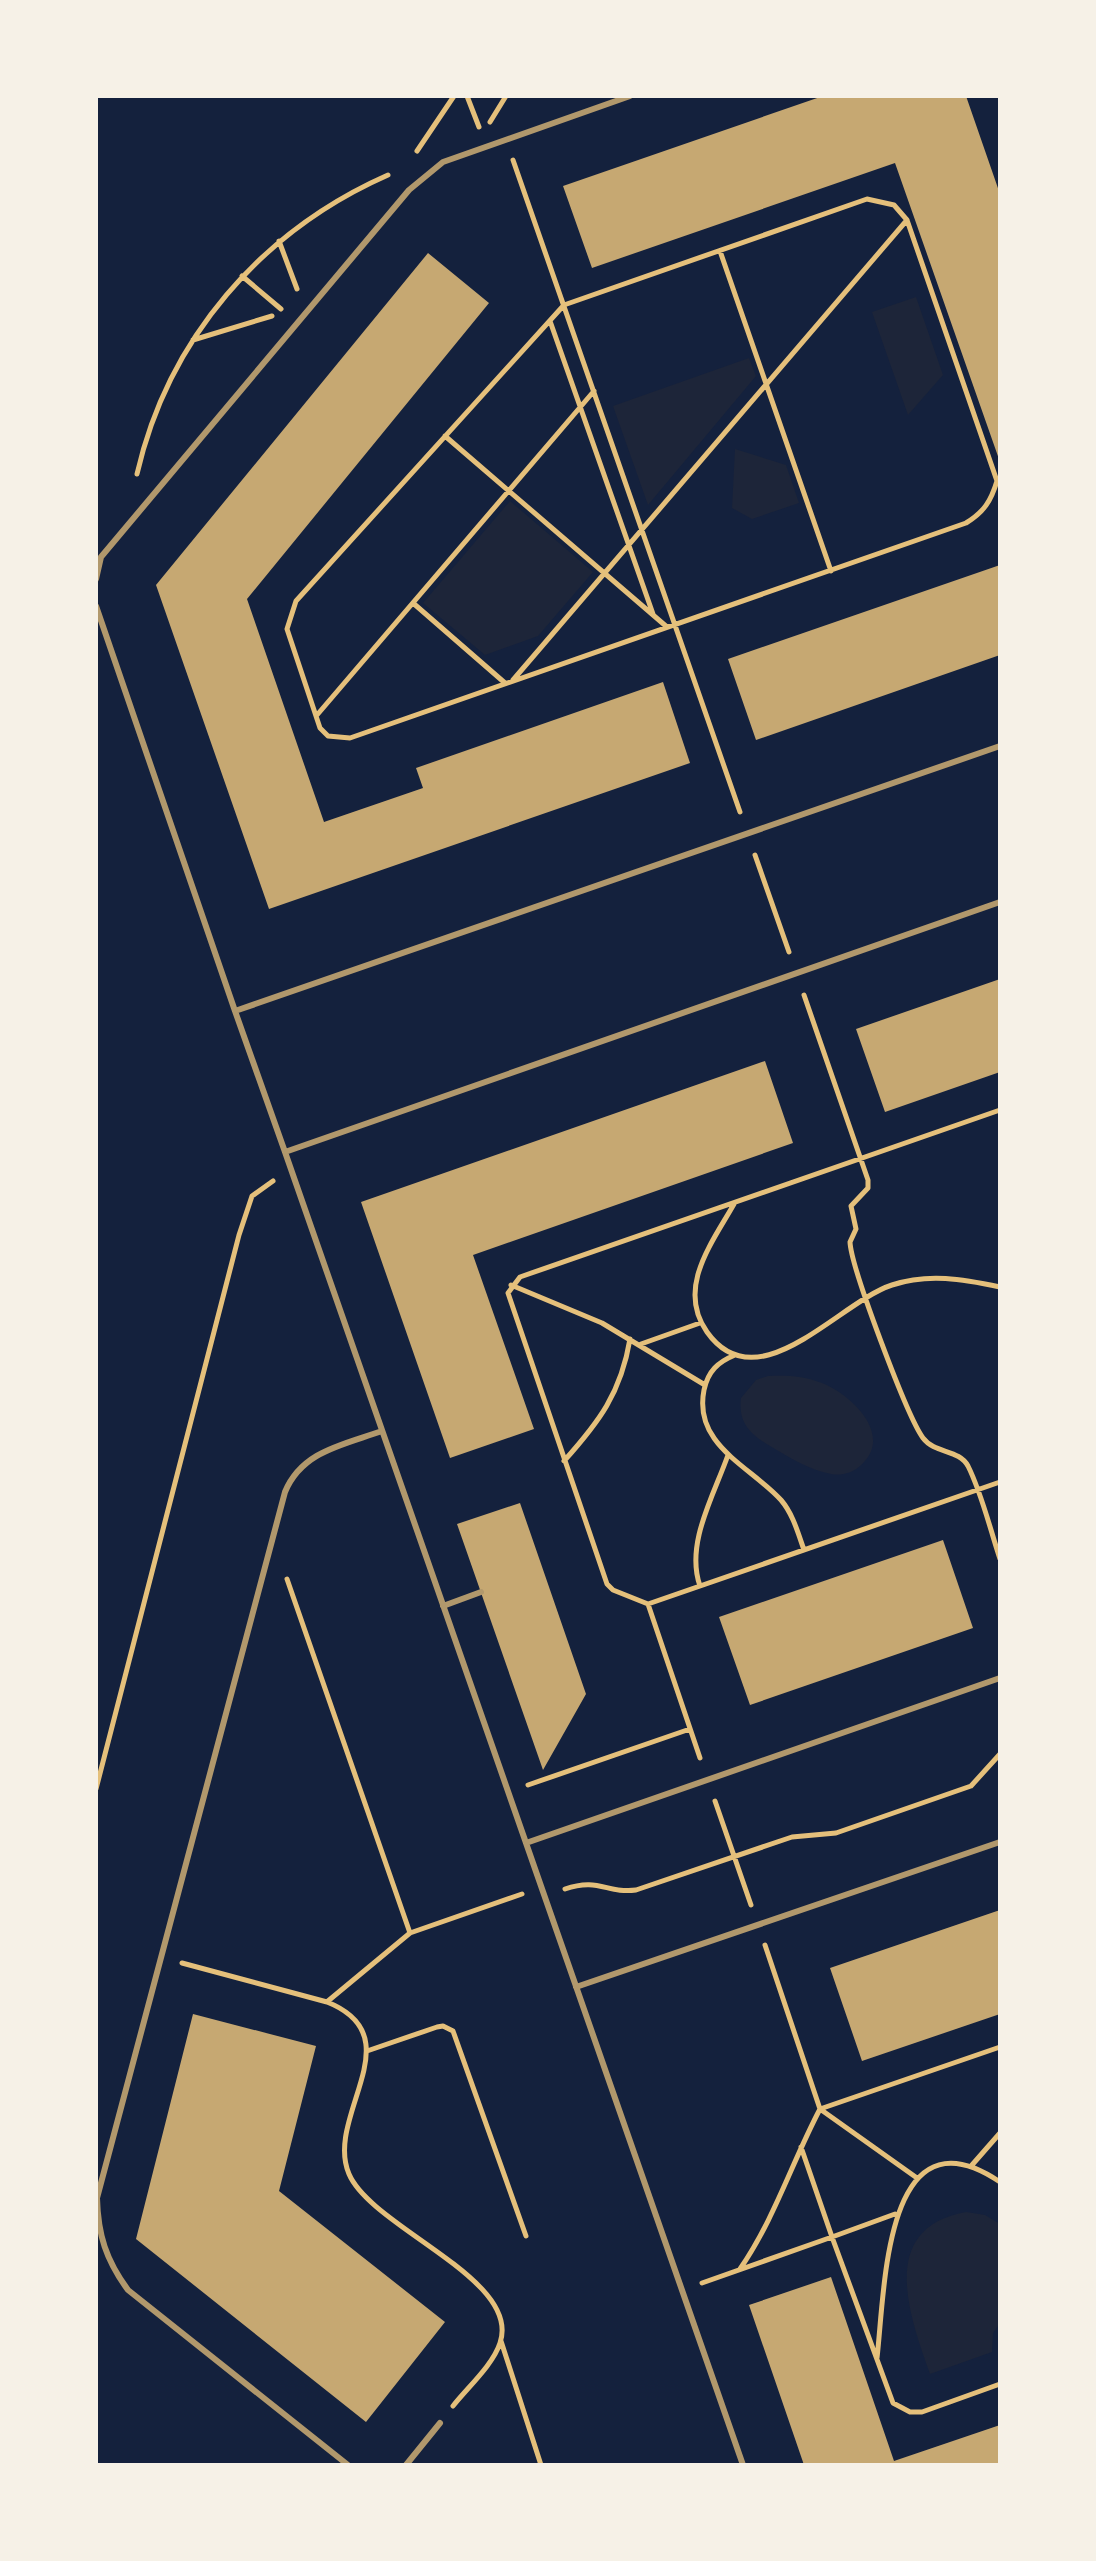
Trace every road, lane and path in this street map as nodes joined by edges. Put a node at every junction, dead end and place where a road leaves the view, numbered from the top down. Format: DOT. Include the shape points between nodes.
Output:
graph roads {
  1 [pos="454,96"];
  2 [pos="630,96"];
  3 [pos="506,140"];
  4 [pos="407,162"];
  5 [pos="395,172"];
  6 [pos="907,220"];
  7 [pos="279,241"];
  8 [pos="720,251"];
  9 [pos="242,276"];
  10 [pos="564,305"];
  11 [pos="284,312"];
  12 [pos="306,312"];
  13 [pos="550,320"];
  14 [pos="297,323"];
  15 [pos="191,341"];
  16 [pos="766,384"];
  17 [pos="594,391"];
  18 [pos="581,407"];
  19 [pos="445,436"];
  20 [pos="509,491"];
  21 [pos="130,523"];
  22 [pos="642,530"];
  23 [pos="629,545"];
  24 [pos="831,571"];
  25 [pos="605,573"];
  26 [pos="96,579"];
  27 [pos="412,603"];
  28 [pos="96,606"];
  29 [pos="653,614"];
  30 [pos="675,625"];
  31 [pos="667,627"];
  32 [pos="509,682"];
  33 [pos="316,716"];
  34 [pos="1000,746"];
  35 [pos="748,834"];
  36 [pos="1000,902"];
  37 [pos="796,973"];
  38 [pos="235,1011"];
  39 [pos="1000,1110"];
  40 [pos="285,1152"];
  41 [pos="860,1159"];
  42 [pos="291,1170"];
  43 [pos="734,1203"];
  44 [pos="511,1285"];
  45 [pos="1000,1287"];
  46 [pos="866,1295"];
  47 [pos="700,1323"];
  48 [pos="630,1339"];
  49 [pos="641,1345"];
  50 [pos="736,1355"];
  51 [pos="705,1385"];
  52 [pos="382,1431"];
  53 [pos="728,1455"];
  54 [pos="564,1461"];
  55 [pos="1000,1482"];
  56 [pos="976,1490"];
  57 [pos="272,1537"];
  58 [pos="804,1550"];
  59 [pos="1000,1559"];
  60 [pos="700,1586"];
  61 [pos="481,1592"];
  62 [pos="443,1606"];
  63 [pos="1000,1678"];
  64 [pos="690,1729"];
  65 [pos="1000,1754"];
  66 [pos="96,1789"];
  67 [pos="508,1791"];
  68 [pos="1000,1842"];
  69 [pos="526,1843"];
  70 [pos="542,1887"];
  71 [pos="545,1896"];
  72 [pos="410,1933"];
  73 [pos="160,1957"];
  74 [pos="576,1987"];
  75 [pos="327,2002"];
  76 [pos="367,2051"];
  77 [pos="1000,2133"];
  78 [pos="800,2146"];
  79 [pos="972,2165"];
  80 [pos="917,2178"];
  81 [pos="1000,2182"];
  82 [pos="896,2214"];
  83 [pos="526,2236"];
  84 [pos="832,2237"];
  85 [pos="739,2269"];
  86 [pos="682,2289"];
  87 [pos="501,2341"];
  88 [pos="876,2362"];
  89 [pos="1000,2384"];
  90 [pos="440,2423"];
  91 [pos="348,2465"];
  92 [pos="406,2465"];
  93 [pos="541,2465"];
  94 [pos="743,2465"];
  1 -- 4 [label="path"];
  2 -- 3 [label="lane"];
  3 -- 10 [label="path"];
  3 -- 12 [label="lane" via="443,162 421,179"];
  5 -- 7 [label="path" via="325,207"];
  6 -- 8 [label="path" via="894,205 867,199"];
  6 -- 16 [label="path"];
  6 -- 24 [label="path" via="997,481 981,514 966,523"];
  7 -- 9 [label="path"];
  7 -- 12 [label="path"];
  8 -- 10 [label="path"];
  8 -- 16 [label="path"];
  9 -- 11 [label="path"];
  9 -- 15 [label="path"];
  10 -- 13 [label="path"];
  10 -- 17 [label="path"];
  11 -- 14 [label="path"];
  11 -- 15 [label="path"];
  12 -- 14 [label="lane"];
  13 -- 18 [label="path"];
  13 -- 19 [label="path"];
  14 -- 21 [label="lane"];
  15 -- 21 [label="path" via="160,398 143,446"];
  16 -- 22 [label="path"];
  16 -- 24 [label="path"];
  17 -- 18 [label="path"];
  17 -- 22 [label="path"];
  18 -- 20 [label="path"];
  18 -- 23 [label="path"];
  19 -- 20 [label="path"];
  19 -- 33 [label="path" via="288,616 289,639"];
  20 -- 25 [label="path"];
  20 -- 27 [label="path"];
  21 -- 26 [label="lane" via="101,557"];
  22 -- 23 [label="path"];
  22 -- 30 [label="path"];
  23 -- 25 [label="path"];
  23 -- 29 [label="path"];
  24 -- 30 [label="path"];
  25 -- 29 [label="path"];
  25 -- 32 [label="path"];
  27 -- 32 [label="path"];
  27 -- 33 [label="path"];
  28 -- 38 [label="lane"];
  29 -- 31 [label="path"];
  30 -- 31 [label="path"];
  30 -- 35 [label="path"];
  31 -- 32 [label="path"];
  32 -- 33 [label="path" via="350,738 328,736"];
  34 -- 35 [label="lane"];
  35 -- 37 [label="path"];
  35 -- 38 [label="lane"];
  36 -- 37 [label="lane"];
  37 -- 40 [label="lane"];
  37 -- 41 [label="path"];
  38 -- 40 [label="lane"];
  39 -- 41 [label="path"];
  40 -- 42 [label="lane"];
  41 -- 43 [label="path"];
  41 -- 46 [label="path" via="868,1188 851,1206 856,1229 850,1248"];
  42 -- 52 [label="lane"];
  42 -- 66 [label="path" via="252,1196 239,1235"];
  43 -- 44 [label="path" via="520,1277"];
  43 -- 47 [label="path" via="697,1275 694,1299"];
  44 -- 48 [label="path"];
  44 -- 54 [label="path" via="508,1301"];
  45 -- 46 [label="path" via="925,1278"];
  46 -- 50 [label="path" via="783,1350 760,1358"];
  46 -- 56 [label="path" via="916,1427 934,1449 961,1458"];
  47 -- 49 [label="path"];
  47 -- 50 [label="path" via="714,1343"];
  48 -- 49 [label="path"];
  48 -- 54 [label="path" via="611,1400"];
  49 -- 51 [label="path"];
  50 -- 51 [label="path" via="721,1361"];
  51 -- 53 [label="path" via="704,1417"];
  52 -- 57 [label="lane" via="305,1462 285,1492"];
  52 -- 62 [label="lane"];
  53 -- 58 [label="path" via="782,1501"];
  53 -- 60 [label="path" via="696,1549"];
  54 -- 60 [label="path" via="608,1586 648,1604"];
  55 -- 56 [label="path"];
  56 -- 58 [label="path"];
  56 -- 59 [label="path"];
  57 -- 72 [label="path"];
  57 -- 73 [label="lane"];
  58 -- 60 [label="path"];
  61 -- 62 [label="lane"];
  62 -- 67 [label="lane"];
  63 -- 69 [label="lane"];
  64 -- 67 [label="path"];
  65 -- 71 [label="path" via="971,1786 836,1833 800,1834 636,1890 588,1882"];
  67 -- 69 [label="lane"];
  68 -- 74 [label="lane"];
  69 -- 70 [label="lane"];
  70 -- 71 [label="lane"];
  70 -- 72 [label="path"];
  71 -- 74 [label="lane"];
  72 -- 75 [label="path"];
  73 -- 75 [label="path"];
  73 -- 91 [label="lane" via="97,2198 103,2248 128,2290"];
  74 -- 86 [label="lane"];
  75 -- 76 [label="path" via="359,2025"];
  76 -- 83 [label="path" via="437,2027 453,2031"];
  76 -- 87 [label="path" via="346,2138 348,2170 367,2197 485,2292 502,2318"];
  77 -- 79 [label="path"];
  78 -- 80 [label="path" via="820,2109"];
  78 -- 84 [label="path"];
  78 -- 85 [label="path" via="773,2217"];
  79 -- 80 [label="path" via="953,2163"];
  79 -- 81 [label="path"];
  80 -- 82 [label="path"];
  82 -- 84 [label="path"];
  82 -- 88 [label="path"];
  84 -- 85 [label="path"];
  84 -- 88 [label="path"];
  85 -- 86 [label="path"];
  86 -- 94 [label="lane"];
  87 -- 90 [label="path"];
  87 -- 93 [label="path"];
  88 -- 89 [label="path" via="893,2403 910,2412"];
  90 -- 92 [label="lane"];
}
